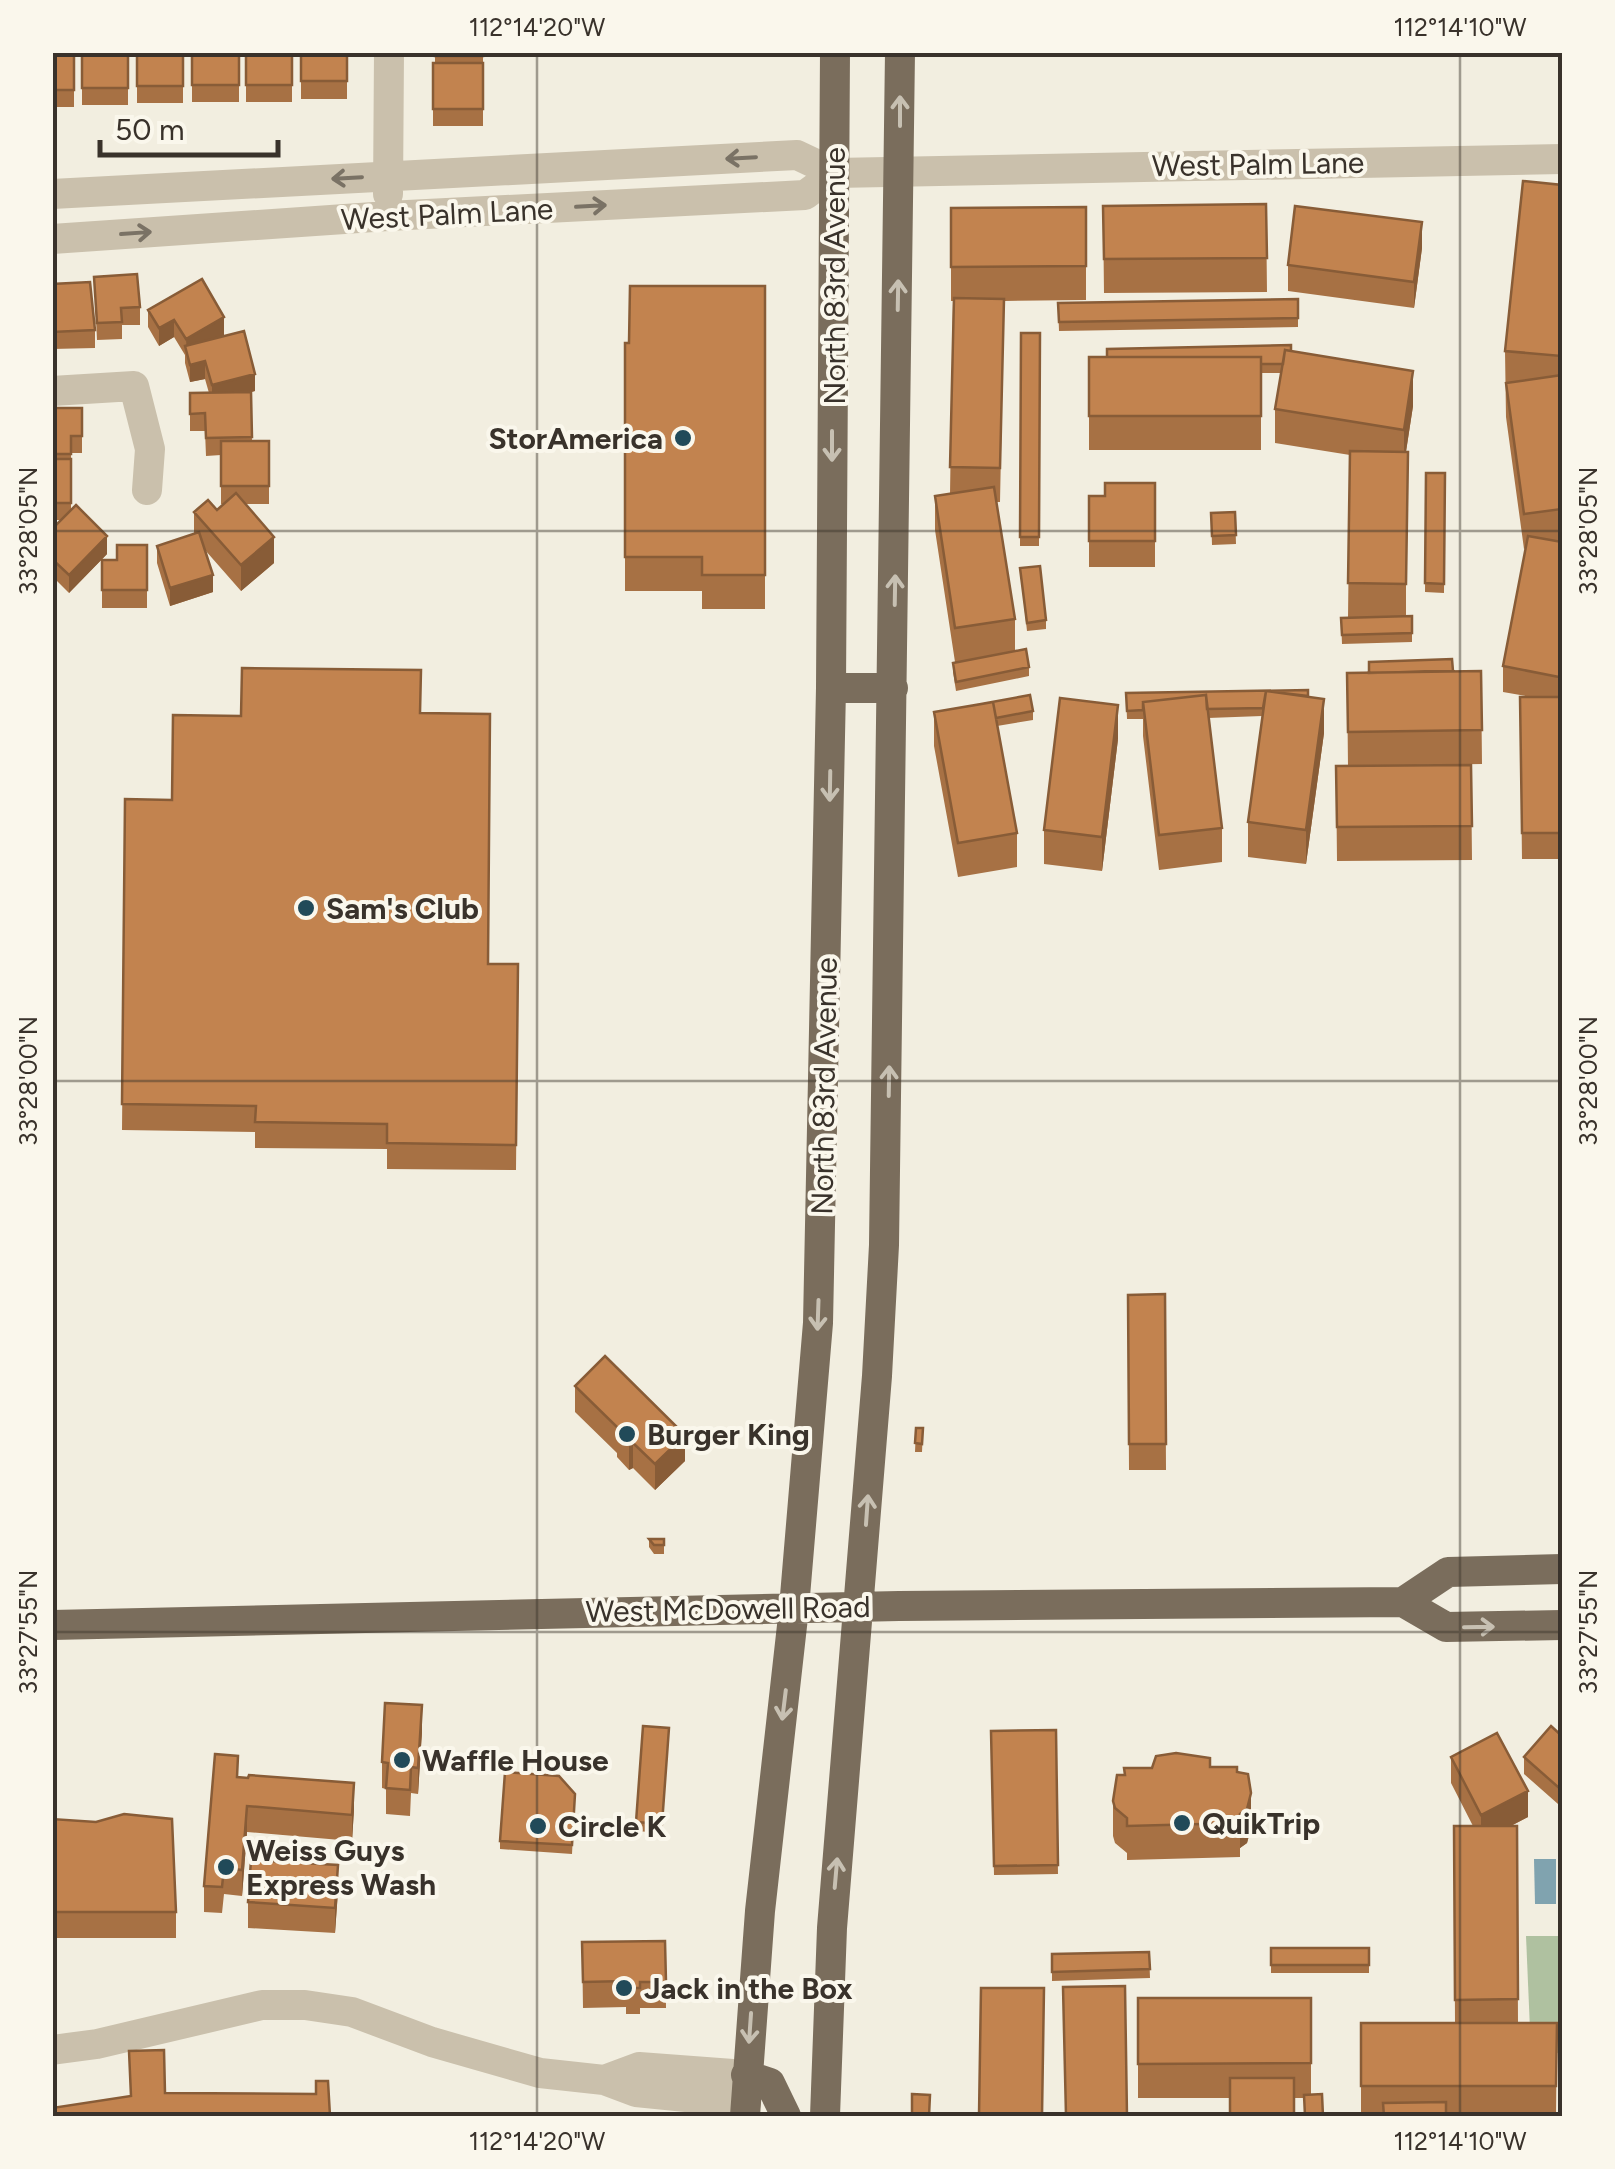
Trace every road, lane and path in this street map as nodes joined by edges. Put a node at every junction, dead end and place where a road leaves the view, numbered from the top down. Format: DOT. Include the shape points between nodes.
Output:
graph roads {
  1 [pos="389,52"];
  2 [pos="835,52"];
  3 [pos="900,52"];
  4 [pos="1562,159"];
  5 [pos="899,170"];
  6 [pos="834,173"];
  7 [pos="388,176"];
  8 [pos="52,194"];
  9 [pos="388,216"];
  10 [pos="52,238"];
  11 [pos="52,391"];
  12 [pos="146,490"];
  13 [pos="831,688"];
  14 [pos="893,688"];
  15 [pos="1562,1570"];
  16 [pos="1403,1602"];
  17 [pos="859,1607"];
  18 [pos="794,1608"];
  19 [pos="52,1625"];
  20 [pos="1562,1625"];
  21 [pos="52,2050"];
  22 [pos="746,2098"];
  23 [pos="786,2116"];
  24 [pos="825,2116"];
  1 -- 7 [label="street"];
  2 -- 6 [label="main road, North 83rd Avenue"];
  5 -- 3 [label="main road, North 83rd Avenue, one-way"];
  4 -- 5 [label="street, West Palm Lane"];
  5 -- 6 [label="street, West Palm Lane"];
  14 -- 5 [label="main road, North 83rd Avenue, one-way"];
  6 -- 7 [label="street, West Palm Lane, one-way" via="797,156"];
  9 -- 6 [label="street, West Palm Lane, one-way" via="805,195"];
  6 -- 13 [label="main road, North 83rd Avenue, one-way"];
  7 -- 8 [label="street, West Palm Lane, one-way"];
  7 -- 9 [label="street"];
  10 -- 9 [label="street, West Palm Lane, one-way"];
  11 -- 12 [label="street" via="134,386 150,449"];
  13 -- 14 [label="main road"];
  13 -- 18 [label="main road, North 83rd Avenue, one-way" via="818,1323"];
  17 -- 14 [label="main road, North 83rd Avenue, one-way" via="884,1244"];
  15 -- 16 [label="main road" via="1448,1572"];
  16 -- 17 [label="main road, West McDowell Road"];
  16 -- 20 [label="main road, one-way" via="1446,1628"];
  17 -- 18 [label="main road, West McDowell Road"];
  24 -- 17 [label="main road, North 83rd Avenue, one-way" via="832,1928"];
  18 -- 19 [label="main road, West McDowell Road"];
  18 -- 22 [label="main road, North 83rd Avenue, one-way"];
  21 -- 22 [label="street" via="250,2007 305,2005 380,2020 502,2064 604,2080 639,2067"];
  22 -- 23 [label="main road" via="770,2083"];
}
